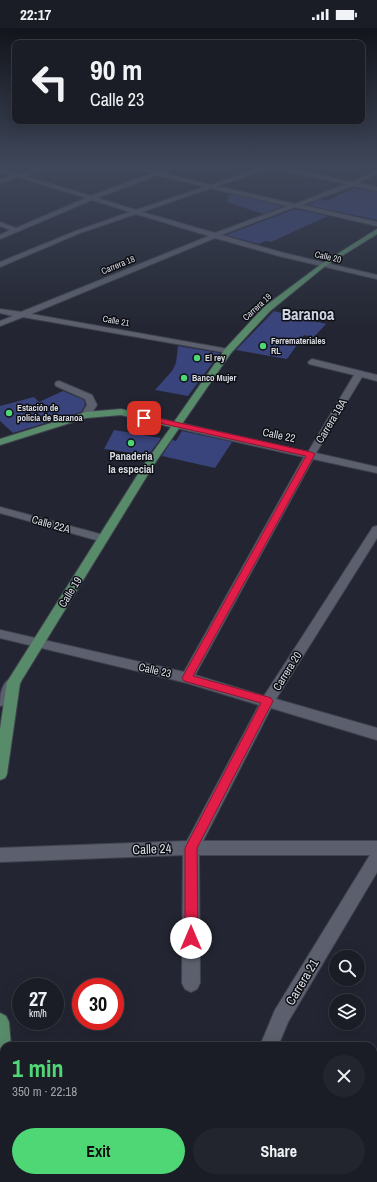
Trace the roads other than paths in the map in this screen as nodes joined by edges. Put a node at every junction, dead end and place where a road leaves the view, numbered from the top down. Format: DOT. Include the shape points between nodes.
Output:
graph roads {
  1 [pos="39,220"];
  2 [pos="113,220"];
  3 [pos="162,220"];
  4 [pos="257,220"];
  5 [pos="358,220"];
  6 [pos="0,224"];
  7 [pos="377,224"];
  8 [pos="15,230"];
  9 [pos="377,231"];
  10 [pos="214,236"];
  11 [pos="0,237"];
  12 [pos="0,265"];
  13 [pos="322,266"];
  14 [pos="377,277"];
  15 [pos="0,311"];
  16 [pos="20,315"];
  17 [pos="0,324"];
  18 [pos="228,351"];
  19 [pos="312,362"];
  20 [pos="359,374"];
  21 [pos="377,378"];
  22 [pos="59,384"];
  23 [pos="86,415"];
  24 [pos="176,425"];
  25 [pos="0,442"];
  26 [pos="311,454"];
  27 [pos="377,470"];
  28 [pos="0,510"];
  29 [pos="377,529"];
  30 [pos="103,538"];
  31 [pos="0,634"];
  32 [pos="38,643"];
  33 [pos="187,678"];
  34 [pos="14,682"];
  35 [pos="0,701"];
  36 [pos="268,701"];
  37 [pos="377,734"];
  38 [pos="0,774"];
  39 [pos="191,848"];
  40 [pos="377,848"];
  41 [pos="0,855"];
  42 [pos="377,858"];
  43 [pos="191,983"];
  44 [pos="0,1022"];
  45 [pos="2,1042"];
  46 [pos="271,1042"];
  1 -- 8 [label="street"];
  2 -- 12 [label="street"];
  3 -- 10 [label="street, Calle 20"];
  4 -- 10 [label="street, Carrera 18"];
  5 -- 7 [label="street"];
  6 -- 8 [label="street"];
  8 -- 11 [label="street"];
  9 -- 13 [label="main road, Carrera 19"];
  10 -- 13 [label="street, Calle 20"];
  10 -- 16 [label="street, Carrera 18"];
  13 -- 14 [label="street, Calle 20"];
  13 -- 18 [label="main road, Carrera 19" via="267,309"];
  15 -- 16 [label="street, Calle 21"];
  16 -- 17 [label="street, Carrera 18"];
  16 -- 18 [label="street, Calle 21"];
  18 -- 24 [label="main road, Carrera 19"];
  19 -- 20 [label="street"];
  20 -- 21 [label="street"];
  20 -- 26 [label="street, Carrera 19A"];
  22 -- 23 [label="street" via="89,397 92,405"];
  23 -- 24 [label="main road" via="121,412"];
  23 -- 25 [label="main road"];
  24 -- 26 [label="street, Calle 22"];
  24 -- 30 [label="main road, Calle 19"];
  26 -- 27 [label="street, Calle 22"];
  26 -- 33 [label="street, Carrera 19A"];
  28 -- 30 [label="street, Calle 22A"];
  29 -- 36 [label="street, Carrera 20"];
  30 -- 32 [label="main road, Calle 19"];
  31 -- 32 [label="street, Calle 23"];
  32 -- 33 [label="street, Calle 23"];
  32 -- 34 [label="main road, Calle 19"];
  33 -- 36 [label="street, Calle 23"];
  34 -- 35 [label="street"];
  34 -- 38 [label="main road, Calle 19"];
  36 -- 37 [label="street, Calle 23"];
  36 -- 39 [label="street, Carrera 20"];
  39 -- 40 [label="street, Calle 24"];
  39 -- 41 [label="street, Calle 24"];
  39 -- 43 [label="street, Carrera 20"];
  42 -- 46 [label="street, Carrera 21" via="281,1016"];
  44 -- 45 [label="main road"];
}
